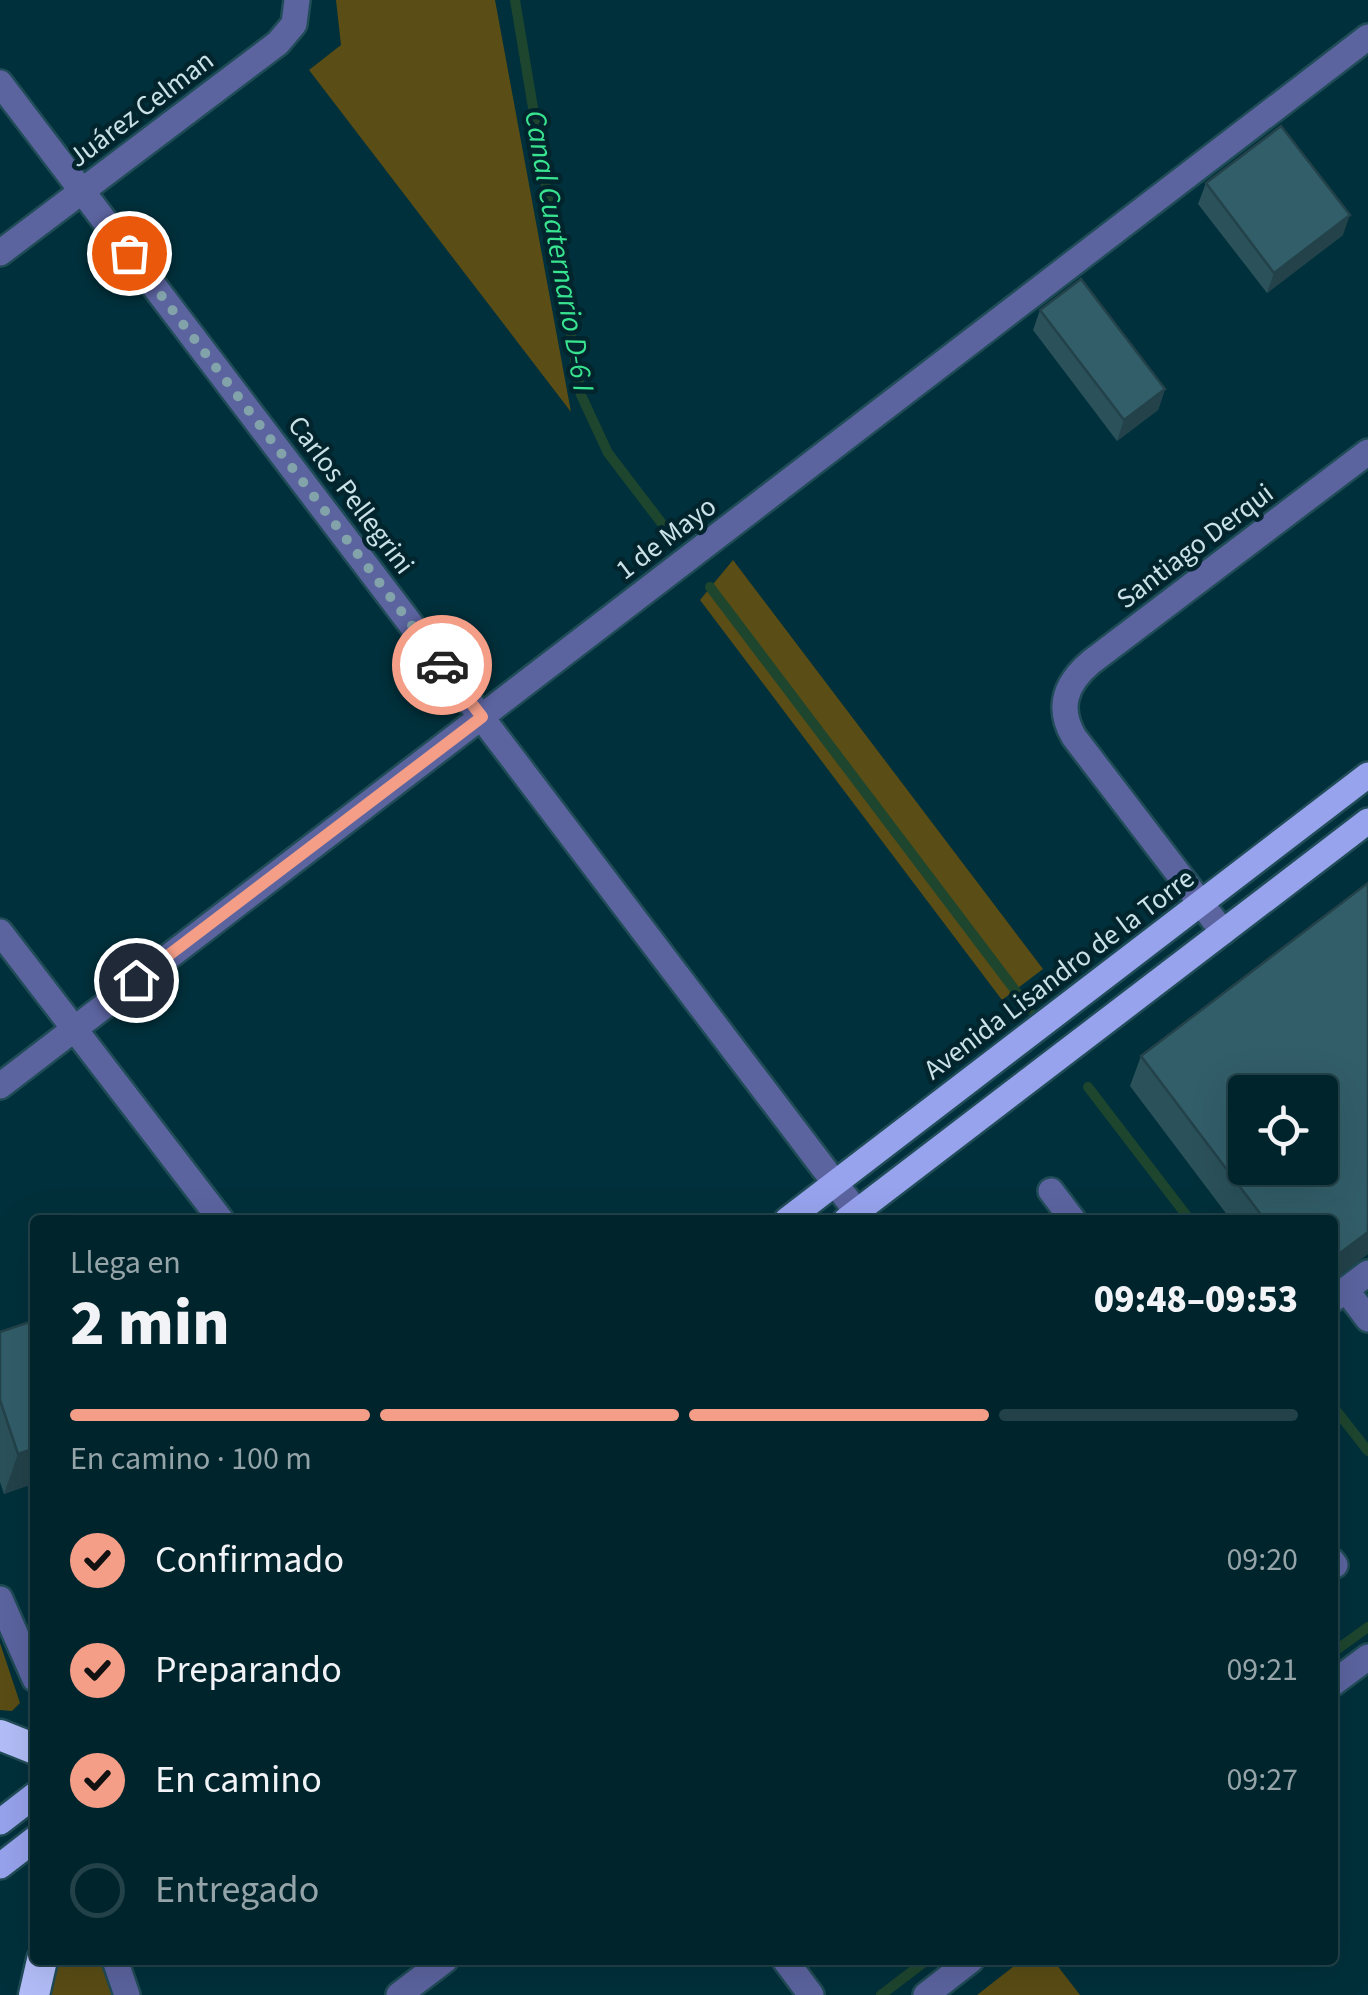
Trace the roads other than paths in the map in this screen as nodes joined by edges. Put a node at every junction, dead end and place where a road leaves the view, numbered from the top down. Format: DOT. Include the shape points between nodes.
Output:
graph roads {
  1 [pos="298,0"];
  2 [pos="1368,36"];
  3 [pos="0,83"];
  4 [pos="82,191"];
  5 [pos="0,253"];
  6 [pos="1368,452"];
  7 [pos="482,717"];
  8 [pos="1368,775"];
  9 [pos="1368,821"];
  10 [pos="1201,903"];
  11 [pos="0,932"];
  12 [pos="1222,932"];
  13 [pos="74,1028"];
  14 [pos="0,1086"];
  15 [pos="835,1183"];
  16 [pos="1051,1191"];
  17 [pos="217,1215"];
  18 [pos="793,1215"];
  19 [pos="854,1215"];
  20 [pos="858,1215"];
  21 [pos="1069,1215"];
  22 [pos="1368,1274"];
  23 [pos="1339,1295"];
  24 [pos="1368,1319"];
  25 [pos="0,1599"];
  26 [pos="1368,1657"];
  27 [pos="30,1668"];
  28 [pos="1338,1680"];
  29 [pos="0,1735"];
  30 [pos="30,1747"];
  31 [pos="30,1800"];
  32 [pos="0,1822"];
  33 [pos="30,1843"];
  34 [pos="0,1866"];
  35 [pos="41,1965"];
  36 [pos="117,1965"];
  37 [pos="438,1965"];
  38 [pos="788,1965"];
  39 [pos="965,1965"];
  40 [pos="34,1995"];
  41 [pos="127,1995"];
  42 [pos="399,1995"];
  43 [pos="811,1995"];
  44 [pos="926,1995"];
  1 -- 4 [label="street, Juárez Celman" via="294,24 278,42"];
  2 -- 7 [label="street, 1 de Mayo"];
  3 -- 4 [label="street, Carlos Pellegrini"];
  4 -- 5 [label="street, Juárez Celman"];
  4 -- 7 [label="street, Carlos Pellegrini"];
  6 -- 10 [label="street, Santiago Derqui" via="1091,662 1066,694 1064,715 1074,737"];
  7 -- 13 [label="street, 1 de Mayo"];
  7 -- 15 [label="street, Carlos Pellegrini"];
  8 -- 10 [label="main road, Avenida Lisandro de la Torre"];
  9 -- 12 [label="main road"];
  10 -- 12 [label="street"];
  10 -- 15 [label="main road, Avenida Lisandro de la Torre"];
  11 -- 13 [label="street"];
  12 -- 20 [label="main road"];
  13 -- 14 [label="street, 1 de Mayo"];
  13 -- 17 [label="street"];
  15 -- 18 [label="main road, Avenida Lisandro de la Torre"];
  15 -- 19 [label="street, Carlos Pellegrini"];
  16 -- 21 [label="street"];
  22 -- 23 [label="street"];
  23 -- 24 [label="street"];
  25 -- 27 [label="street"];
  26 -- 28 [label="street"];
  29 -- 30 [label="highway"];
  31 -- 32 [label="main road"];
  33 -- 34 [label="main road"];
  35 -- 40 [label="highway"];
  36 -- 41 [label="street"];
  37 -- 42 [label="street"];
  38 -- 43 [label="street"];
  39 -- 44 [label="street"];
}
